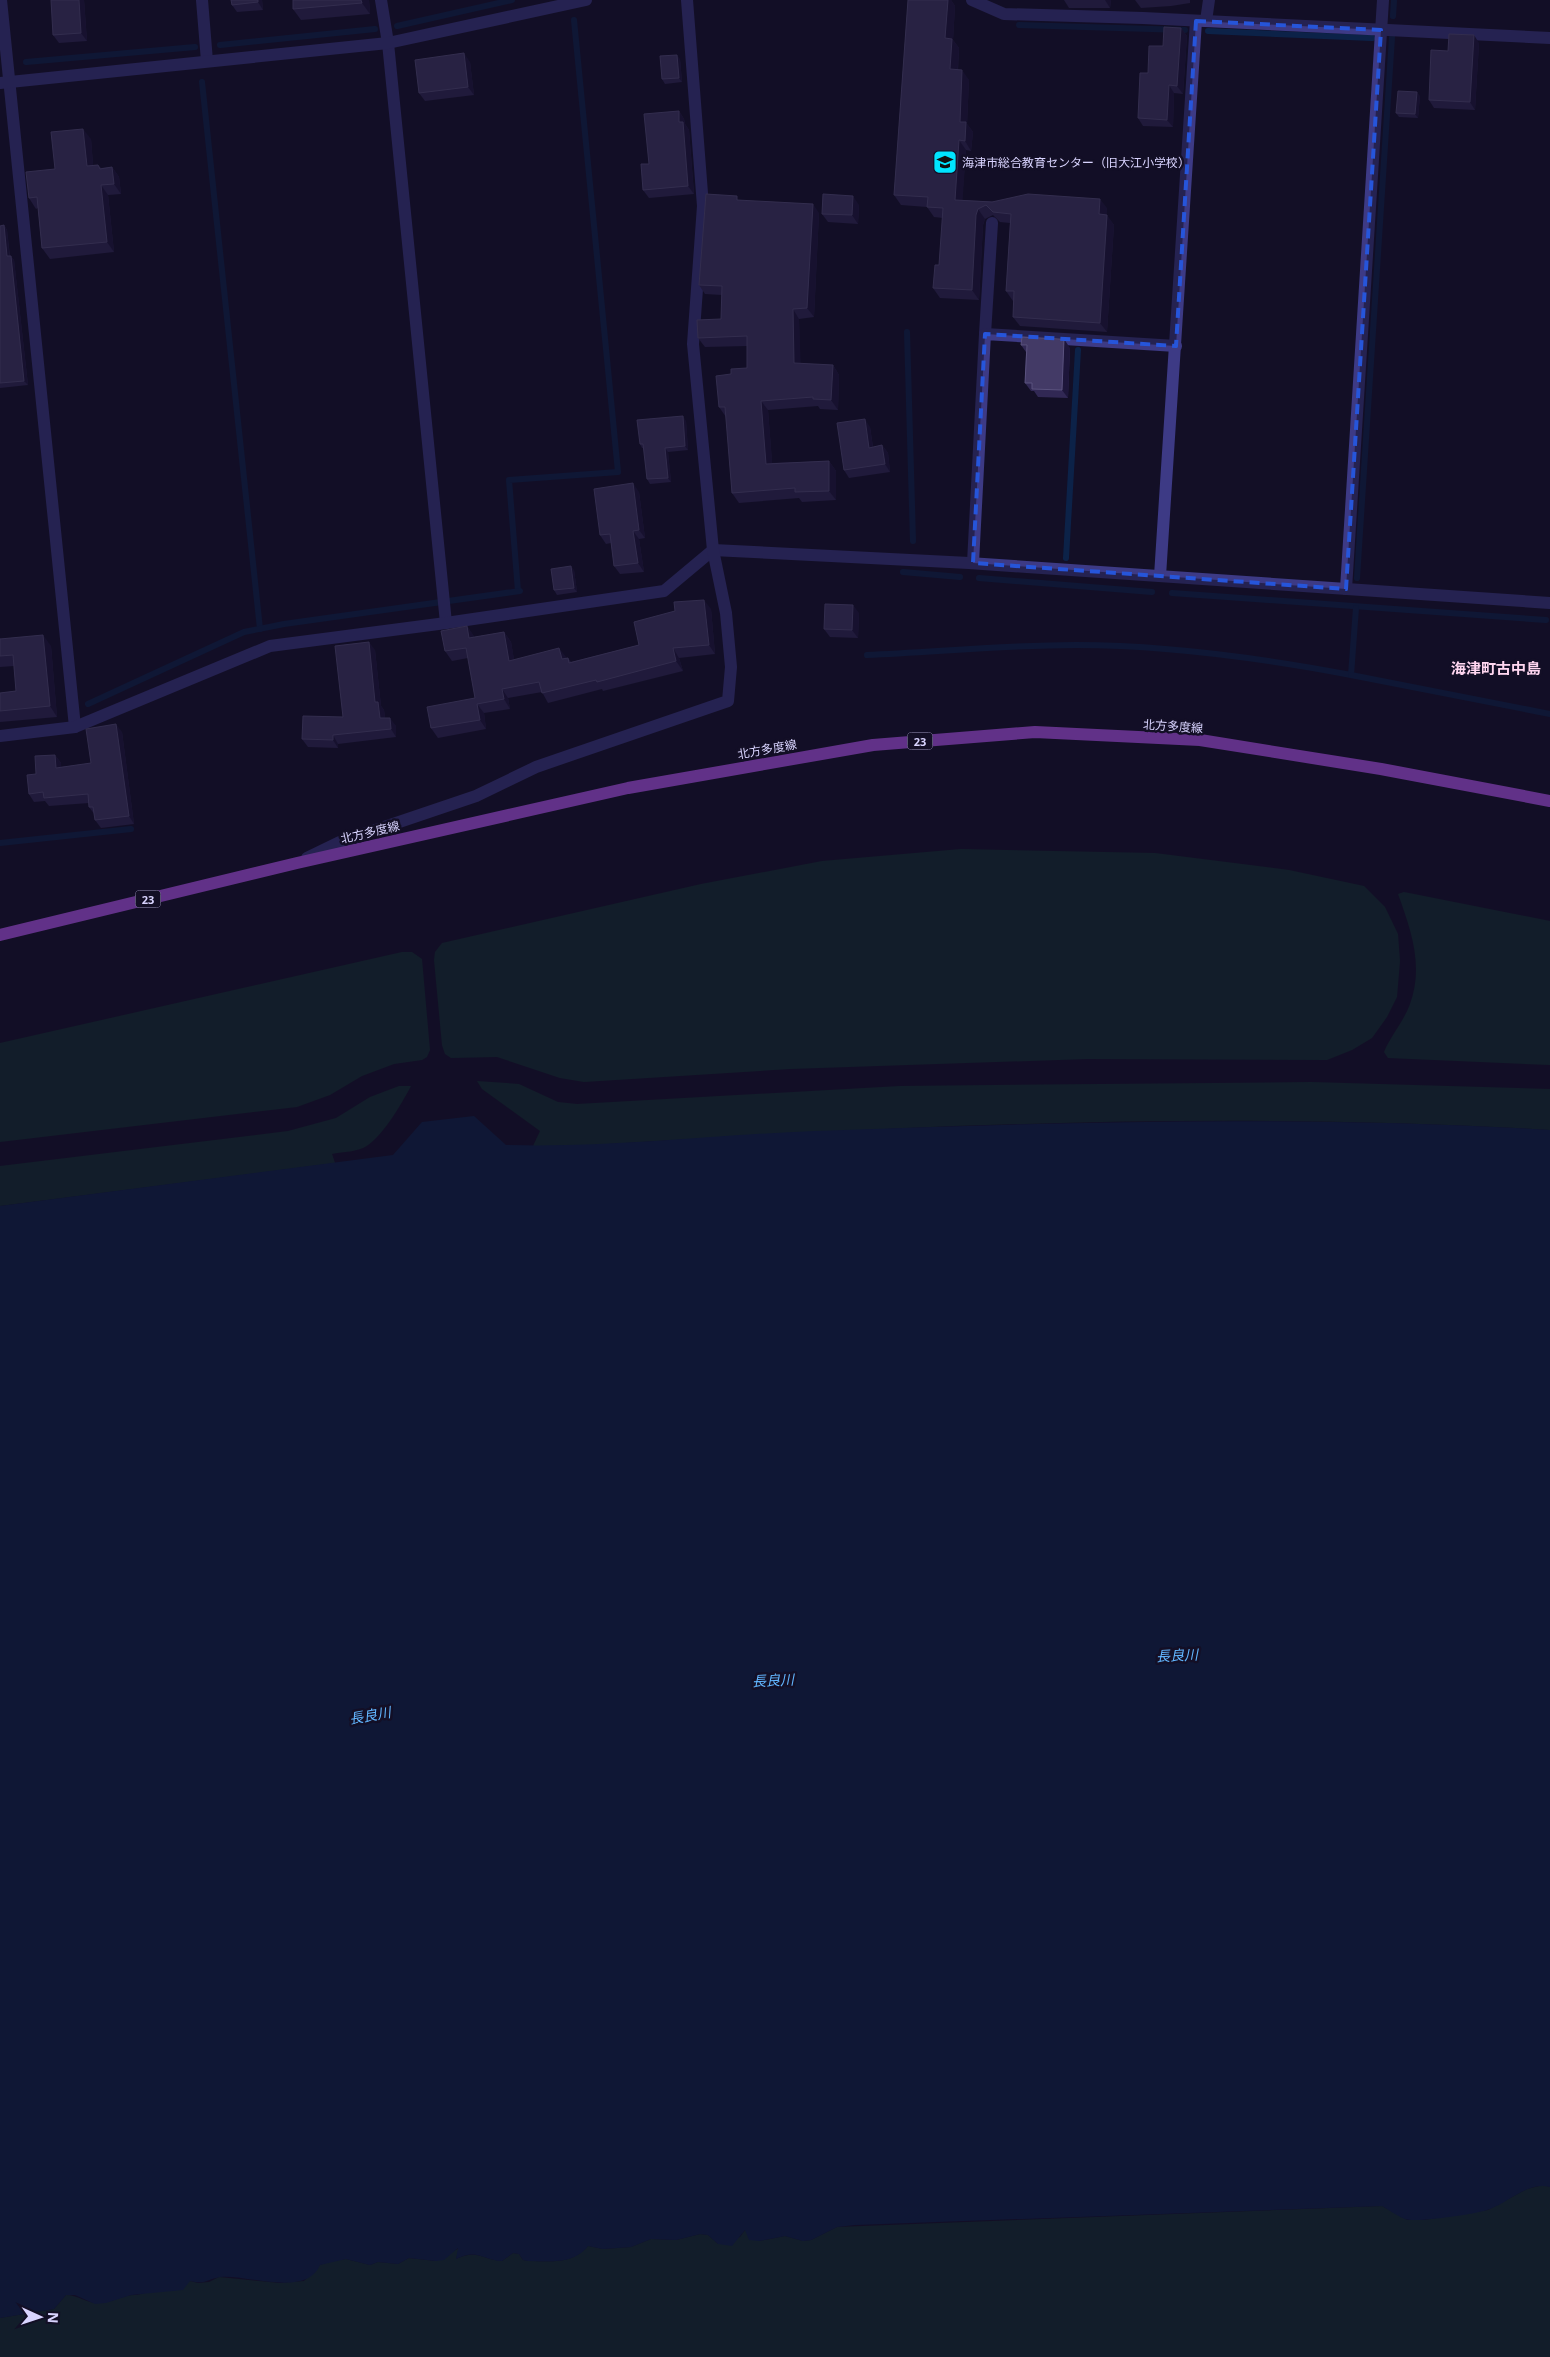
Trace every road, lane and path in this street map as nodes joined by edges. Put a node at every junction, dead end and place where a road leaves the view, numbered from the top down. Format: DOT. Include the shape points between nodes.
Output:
graph roads {
  1 [pos="1,0"];
  2 [pos="202,0"];
  3 [pos="381,0"];
  4 [pos="586,0"];
  5 [pos="687,0"];
  6 [pos="972,0"];
  7 [pos="1209,0"];
  8 [pos="1383,0"];
  9 [pos="565,2"];
  10 [pos="1201,21"];
  11 [pos="1381,30"];
  12 [pos="1550,38"];
  13 [pos="388,43"];
  14 [pos="207,61"];
  15 [pos="4,83"];
  16 [pos="992,223"];
  17 [pos="985,334"];
  18 [pos="1176,346"];
  19 [pos="713,550"];
  20 [pos="973,563"];
  21 [pos="1160,576"];
  22 [pos="1346,589"];
  23 [pos="1550,604"];
  24 [pos="446,618"];
  25 [pos="75,727"];
  26 [pos="0,736"];
  27 [pos="1550,801"];
  28 [pos="296,863"];
  29 [pos="0,935"];
  1 -- 15 [label="street"];
  2 -- 14 [label="street"];
  3 -- 13 [label="street"];
  4 -- 9 [label="street"];
  5 -- 19 [label="street" via="703,206 693,344"];
  6 -- 10 [label="street" via="1004,14"];
  7 -- 10 [label="street"];
  8 -- 11 [label="street"];
  9 -- 13 [label="street"];
  10 -- 11 [label="street"];
  10 -- 18 [label="street"];
  11 -- 12 [label="street"];
  11 -- 22 [label="street"];
  13 -- 14 [label="street"];
  13 -- 24 [label="street"];
  14 -- 15 [label="street"];
  15 -- 25 [label="street"];
  16 -- 17 [label="street"];
  17 -- 18 [label="street"];
  17 -- 20 [label="street"];
  18 -- 21 [label="street"];
  19 -- 20 [label="street"];
  19 -- 24 [label="street" via="664,591"];
  19 -- 28 [label="street" via="726,613 731,667 728,701 536,767 476,796 340,842"];
  20 -- 21 [label="street"];
  21 -- 22 [label="street"];
  22 -- 23 [label="street"];
  24 -- 25 [label="street" via="270,646"];
  25 -- 26 [label="street"];
  27 -- 28 [label="main road, 北方多度線 / 23" via="1381,769 1200,740 1035,732 873,744 628,788"];
  28 -- 29 [label="main road, 北方多度線 / 23"];
}
